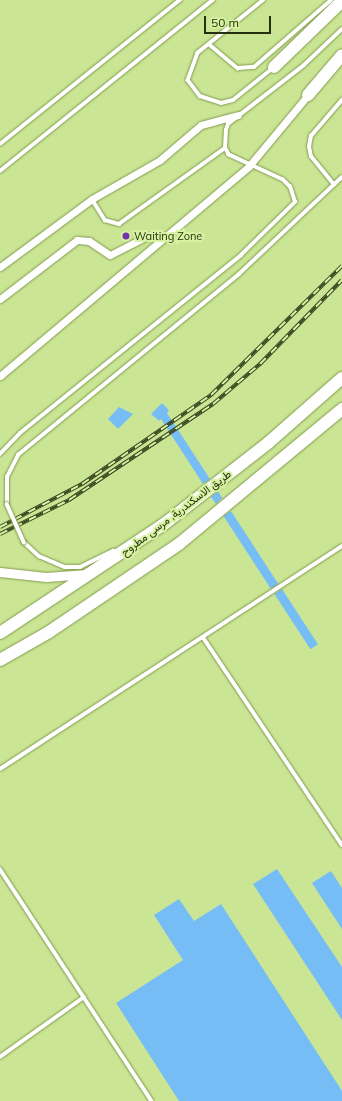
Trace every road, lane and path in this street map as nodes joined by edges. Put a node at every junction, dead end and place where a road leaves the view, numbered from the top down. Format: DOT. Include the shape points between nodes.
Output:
graph roads {
  1 [pos="180,0"];
  2 [pos="214,0"];
  3 [pos="264,0"];
  4 [pos="331,0"];
  5 [pos="342,1"];
  6 [pos="342,30"];
  7 [pos="209,44"];
  8 [pos="342,55"];
  9 [pos="274,67"];
  10 [pos="308,95"];
  11 [pos="342,100"];
  12 [pos="238,115"];
  13 [pos="0,144"];
  14 [pos="225,148"];
  15 [pos="249,166"];
  16 [pos="0,172"];
  17 [pos="342,176"];
  18 [pos="334,185"];
  19 [pos="92,199"];
  20 [pos="166,238"];
  21 [pos="0,266"];
  22 [pos="0,299"];
  23 [pos="0,376"];
  24 [pos="342,378"];
  25 [pos="342,409"];
  26 [pos="0,454"];
  27 [pos="164,524"];
  28 [pos="342,546"];
  29 [pos="0,572"];
  30 [pos="94,573"];
  31 [pos="28,576"];
  32 [pos="0,578"];
  33 [pos="0,633"];
  34 [pos="203,637"];
  35 [pos="0,660"];
  36 [pos="0,769"];
  37 [pos="342,845"];
  38 [pos="0,869"];
  39 [pos="84,997"];
  40 [pos="0,1057"];
  41 [pos="152,1101"];
  1 -- 13 [label="lane"];
  2 -- 16 [label="lane"];
  3 -- 7 [label="lane"];
  4 -- 7 [label="lane" via="254,67 238,68"];
  5 -- 9 [label="main road"];
  6 -- 12 [label="lane" via="288,78"];
  7 -- 9 [label="lane" via="195,58 188,80 194,92 210,101 233,100"];
  8 -- 10 [label="main road"];
  10 -- 15 [label="street"];
  11 -- 18 [label="lane" via="311,136 311,157"];
  12 -- 14 [label="lane" via="228,124"];
  12 -- 19 [label="street" via="201,125 160,160"];
  14 -- 15 [label="lane" via="229,155"];
  14 -- 19 [label="lane" via="119,224 106,220"];
  15 -- 20 [label="street"];
  15 -- 26 [label="lane" via="287,183 295,202 241,255 20,433"];
  17 -- 18 [label="lane"];
  18 -- 27 [label="lane, bridge" via="239,274 18,455 7,477 7,504 24,542 54,563 80,567"];
  19 -- 21 [label="street"];
  20 -- 22 [label="street" via="147,236 110,255 89,241 78,240"];
  20 -- 23 [label="street"];
  24 -- 27 [label="main road, طريق الاسكندرية, مرسى مطروح" via="268,443"];
  25 -- 35 [label="main road" via="178,544 50,632"];
  27 -- 30 [label="main road, طريق الاسكندرية, مرسى مطروح"];
  28 -- 34 [label="lane"];
  29 -- 31 [label="street"];
  30 -- 31 [label="street"];
  30 -- 33 [label="main road, طريق الاسكندرية, مرسى مطروح"];
  31 -- 32 [label="street"];
  34 -- 36 [label="lane"];
  34 -- 37 [label="lane"];
  38 -- 39 [label="lane"];
  39 -- 40 [label="lane"];
  39 -- 41 [label="lane"];
}
